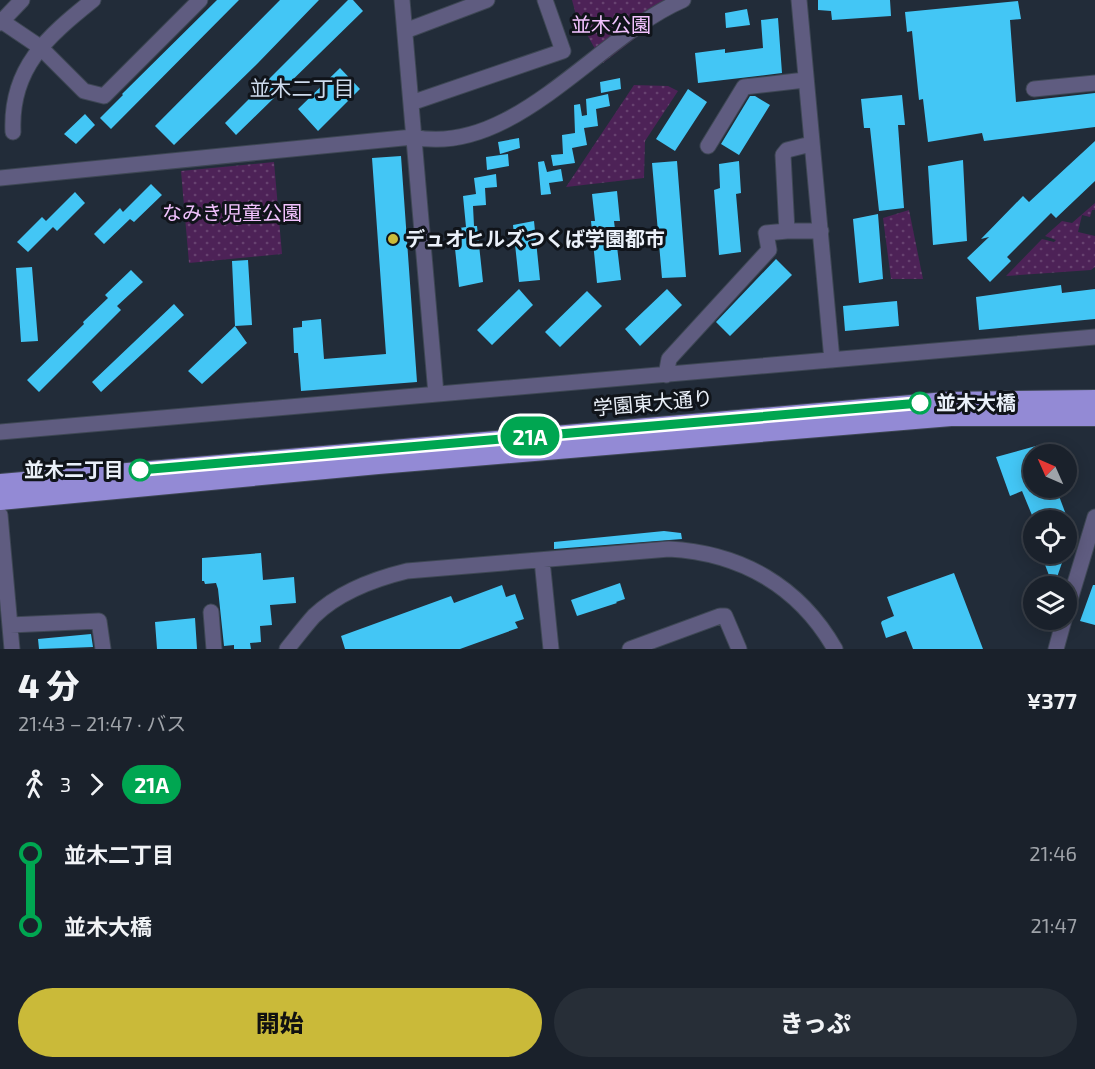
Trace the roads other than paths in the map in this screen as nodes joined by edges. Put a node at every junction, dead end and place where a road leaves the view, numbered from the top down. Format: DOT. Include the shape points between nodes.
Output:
graph roads {
  1 [pos="22,0"];
  2 [pos="93,0"];
  3 [pos="200,0"];
  4 [pos="402,0"];
  5 [pos="487,0"];
  6 [pos="545,0"];
  7 [pos="683,0"];
  8 [pos="799,0"];
  9 [pos="1,21"];
  10 [pos="405,32"];
  11 [pos="40,47"];
  12 [pos="805,80"];
  13 [pos="1095,83"];
  14 [pos="1034,89"];
  15 [pos="411,103"];
  16 [pos="14,132"];
  17 [pos="413,137"];
  18 [pos="811,144"];
  19 [pos="708,146"];
  20 [pos="0,178"];
  21 [pos="787,231"];
  22 [pos="821,231"];
  23 [pos="1095,337"];
  24 [pos="832,360"];
  25 [pos="666,375"];
  26 [pos="436,394"];
  27 [pos="1095,399"];
  28 [pos="1095,417"];
  29 [pos="0,432"];
  30 [pos="0,483"];
  31 [pos="0,501"];
  32 [pos="0,515"];
  33 [pos="1095,517"];
  34 [pos="542,560"];
  35 [pos="1077,577"];
  36 [pos="212,612"];
  37 [pos="10,625"];
  38 [pos="1062,630"];
  39 [pos="12,649"];
  40 [pos="103,649"];
  41 [pos="214,649"];
  42 [pos="287,649"];
  43 [pos="551,649"];
  44 [pos="630,649"];
  45 [pos="739,649"];
  46 [pos="835,649"];
  47 [pos="1056,649"];
  1 -- 9 [label="street"];
  2 -- 11 [label="street"];
  3 -- 11 [label="street" via="104,96 84,91"];
  4 -- 10 [label="street"];
  5 -- 10 [label="street"];
  6 -- 15 [label="street" via="563,51"];
  7 -- 17 [label="street" via="653,16 531,107 494,128 456,138"];
  8 -- 12 [label="street"];
  9 -- 11 [label="street"];
  10 -- 15 [label="street"];
  11 -- 16 [label="street" via="16,96"];
  12 -- 18 [label="street"];
  12 -- 19 [label="street" via="744,87"];
  13 -- 14 [label="street"];
  15 -- 17 [label="street"];
  17 -- 20 [label="street"];
  17 -- 26 [label="street"];
  18 -- 21 [label="street" via="787,150 783,155"];
  18 -- 22 [label="street"];
  21 -- 22 [label="street"];
  21 -- 25 [label="street" via="766,233 769,250 669,359"];
  22 -- 24 [label="street"];
  23 -- 24 [label="street"];
  24 -- 25 [label="street"];
  25 -- 26 [label="street"];
  26 -- 29 [label="street"];
  27 -- 30 [label="main road, 学園東大通り" via="946,401"];
  28 -- 31 [label="main road, 学園東大通り" via="951,417"];
  32 -- 37 [label="street"];
  33 -- 35 [label="street"];
  34 -- 42 [label="street" via="391,575 349,591 327,605"];
  34 -- 43 [label="street"];
  34 -- 46 [label="street" via="669,549 726,558 787,591 812,615"];
  36 -- 41 [label="street"];
  37 -- 39 [label="street"];
  37 -- 40 [label="street" via="99,621"];
  38 -- 47 [label="street"];
  44 -- 45 [label="street" via="725,616"];
}
